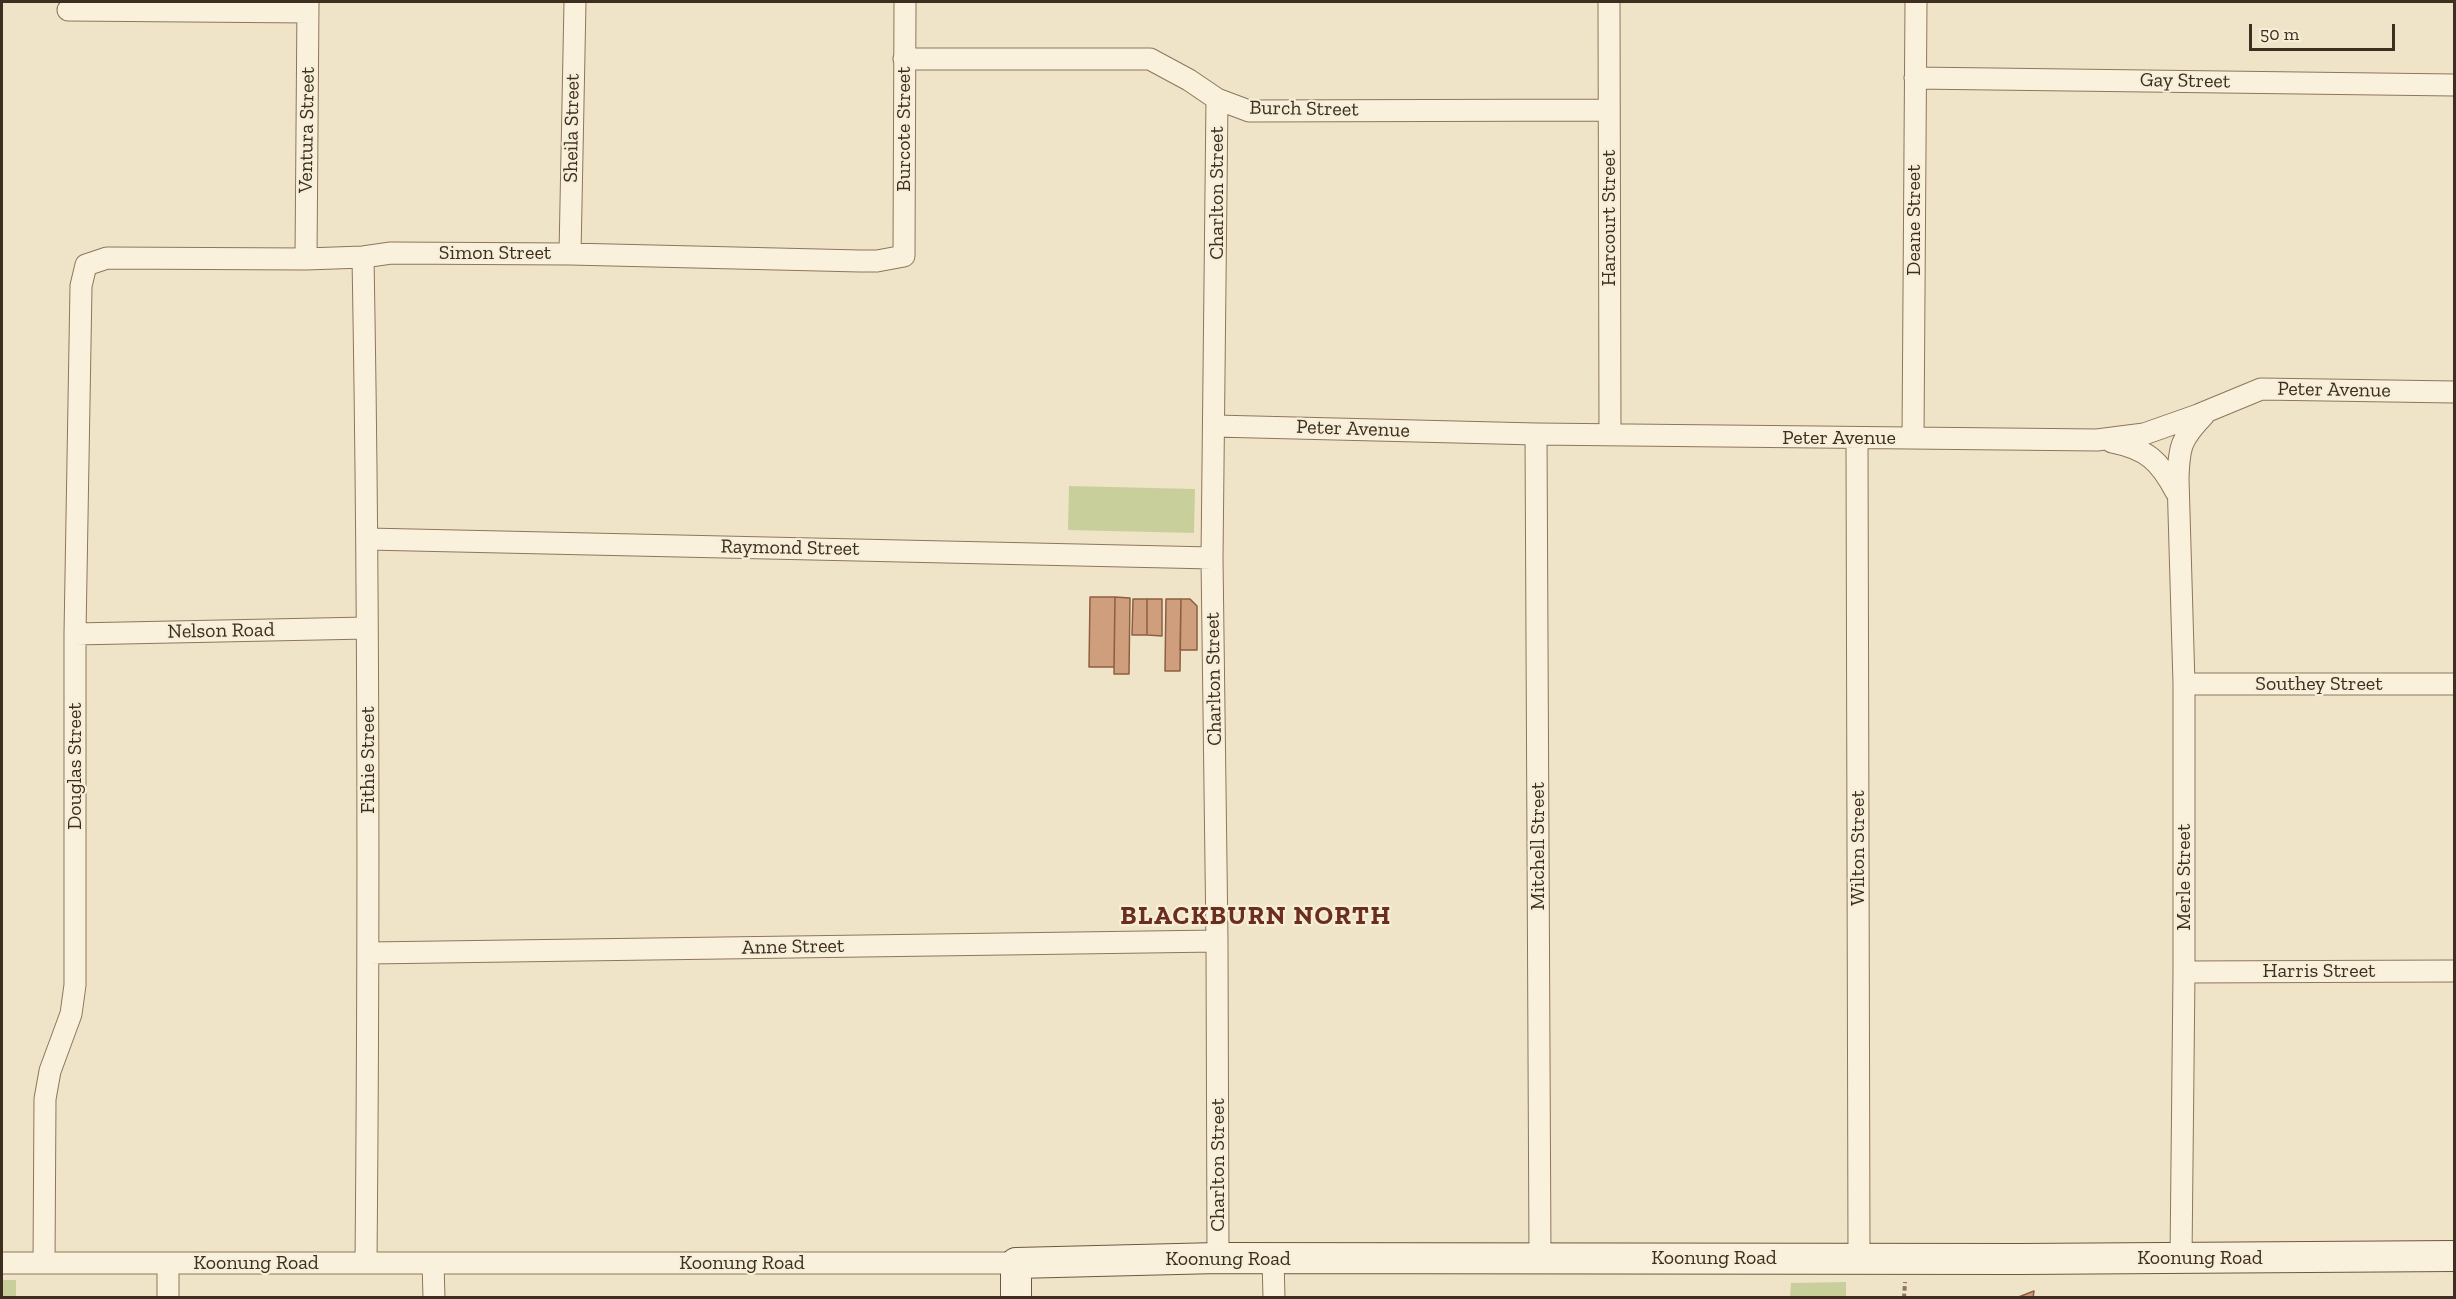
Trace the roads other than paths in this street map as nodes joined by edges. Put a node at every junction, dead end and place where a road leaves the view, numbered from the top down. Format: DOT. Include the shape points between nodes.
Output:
graph roads {
  1 [pos="574,2"];
  2 [pos="905,2"];
  3 [pos="1610,2"];
  4 [pos="1916,2"];
  5 [pos="308,7"];
  6 [pos="68,10"];
  7 [pos="904,59"];
  8 [pos="1915,78"];
  9 [pos="2454,85"];
  10 [pos="1217,99"];
  11 [pos="1608,111"];
  12 [pos="570,254"];
  13 [pos="904,256"];
  14 [pos="363,257"];
  15 [pos="306,259"];
  16 [pos="86,265"];
  17 [pos="2454,392"];
  18 [pos="2208,410"];
  19 [pos="1215,426"];
  20 [pos="1536,434"];
  21 [pos="1610,435"];
  22 [pos="1913,438"];
  23 [pos="1857,439"];
  24 [pos="2097,440"];
  25 [pos="2177,495"];
  26 [pos="368,539"];
  27 [pos="1212,558"];
  28 [pos="367,628"];
  29 [pos="75,634"];
  30 [pos="2184,684"];
  31 [pos="2454,684"];
  32 [pos="1217,941"];
  33 [pos="369,953"];
  34 [pos="2454,971"];
  35 [pos="2184,972"];
  36 [pos="2454,1256"];
  37 [pos="1859,1257"];
  38 [pos="1218,1258"];
  39 [pos="1539,1258"];
  40 [pos="2181,1258"];
  41 [pos="1273,1259"];
  42 [pos="2,1263"];
  43 [pos="44,1263"];
  44 [pos="168,1263"];
  45 [pos="366,1263"];
  46 [pos="433,1263"];
  47 [pos="1016,1263"];
  48 [pos="168,1298"];
  49 [pos="434,1298"];
  50 [pos="1016,1298"];
  51 [pos="1274,1298"];
  1 -- 12 [label="street, Sheila Street"];
  2 -- 7 [label="street, Burcote Street"];
  3 -- 11 [label="street, Harcourt Street"];
  4 -- 8 [label="street, Deane Street"];
  5 -- 6 [label="street"];
  5 -- 15 [label="street, Ventura Street"];
  7 -- 10 [label="street, Burch Street" via="1150,59"];
  7 -- 13 [label="street, Burcote Street"];
  8 -- 9 [label="street, Gay Street"];
  8 -- 22 [label="street, Deane Street"];
  10 -- 11 [label="street, Burch Street" via="1249,111"];
  10 -- 19 [label="street, Charlton Street"];
  11 -- 21 [label="street, Harcourt Street"];
  12 -- 13 [label="street, Simon Street" via="860,261"];
  12 -- 14 [label="street, Simon Street" via="391,253"];
  14 -- 15 [label="street, Simon Street"];
  14 -- 26 [label="street, Fithie Street"];
  15 -- 16 [label="street, Simon Street" via="107,258"];
  16 -- 29 [label="street, Douglas Street" via="81,286"];
  17 -- 18 [label="street, Peter Avenue" via="2260,389"];
  18 -- 24 [label="street, Peter Avenue" via="2144,434"];
  18 -- 25 [label="street, Merle Street" via="2185,435 2179,455"];
  19 -- 20 [label="street, Peter Avenue"];
  19 -- 27 [label="street, Charlton Street"];
  20 -- 21 [label="street, Peter Avenue"];
  20 -- 39 [label="street, Mitchell Street"];
  21 -- 23 [label="street, Peter Avenue"];
  22 -- 23 [label="street, Peter Avenue"];
  22 -- 24 [label="street, Peter Avenue"];
  23 -- 37 [label="street, Wilton Street"];
  24 -- 25 [label="street, Merle Street" via="2143,452 2164,468"];
  25 -- 30 [label="street, Merle Street"];
  26 -- 27 [label="street, Raymond Street"];
  26 -- 28 [label="street, Fithie Street"];
  27 -- 32 [label="street, Charlton Street"];
  28 -- 29 [label="street, Nelson Road"];
  28 -- 33 [label="street, Fithie Street"];
  29 -- 43 [label="street, Douglas Street" via="75,985 45,1099"];
  30 -- 31 [label="street, Southey Street"];
  30 -- 35 [label="street, Merle Street"];
  32 -- 33 [label="street, Anne Street"];
  32 -- 38 [label="street, Charlton Street"];
  33 -- 45 [label="street, Fithie Street"];
  34 -- 35 [label="street, Harris Street"];
  35 -- 40 [label="street, Merle Street"];
  36 -- 40 [label="street, Koonung Road"];
  37 -- 39 [label="street, Koonung Road"];
  37 -- 40 [label="street, Koonung Road"];
  38 -- 41 [label="street, Koonung Road"];
  38 -- 47 [label="street, Koonung Road"];
  39 -- 41 [label="street, Koonung Road"];
  41 -- 51 [label="street"];
  42 -- 43 [label="street, Koonung Road"];
  43 -- 44 [label="street, Koonung Road"];
  44 -- 45 [label="street, Koonung Road"];
  44 -- 48 [label="street"];
  45 -- 46 [label="street, Koonung Road"];
  46 -- 47 [label="street, Koonung Road"];
  46 -- 49 [label="street"];
  47 -- 50 [label="street"];
}
